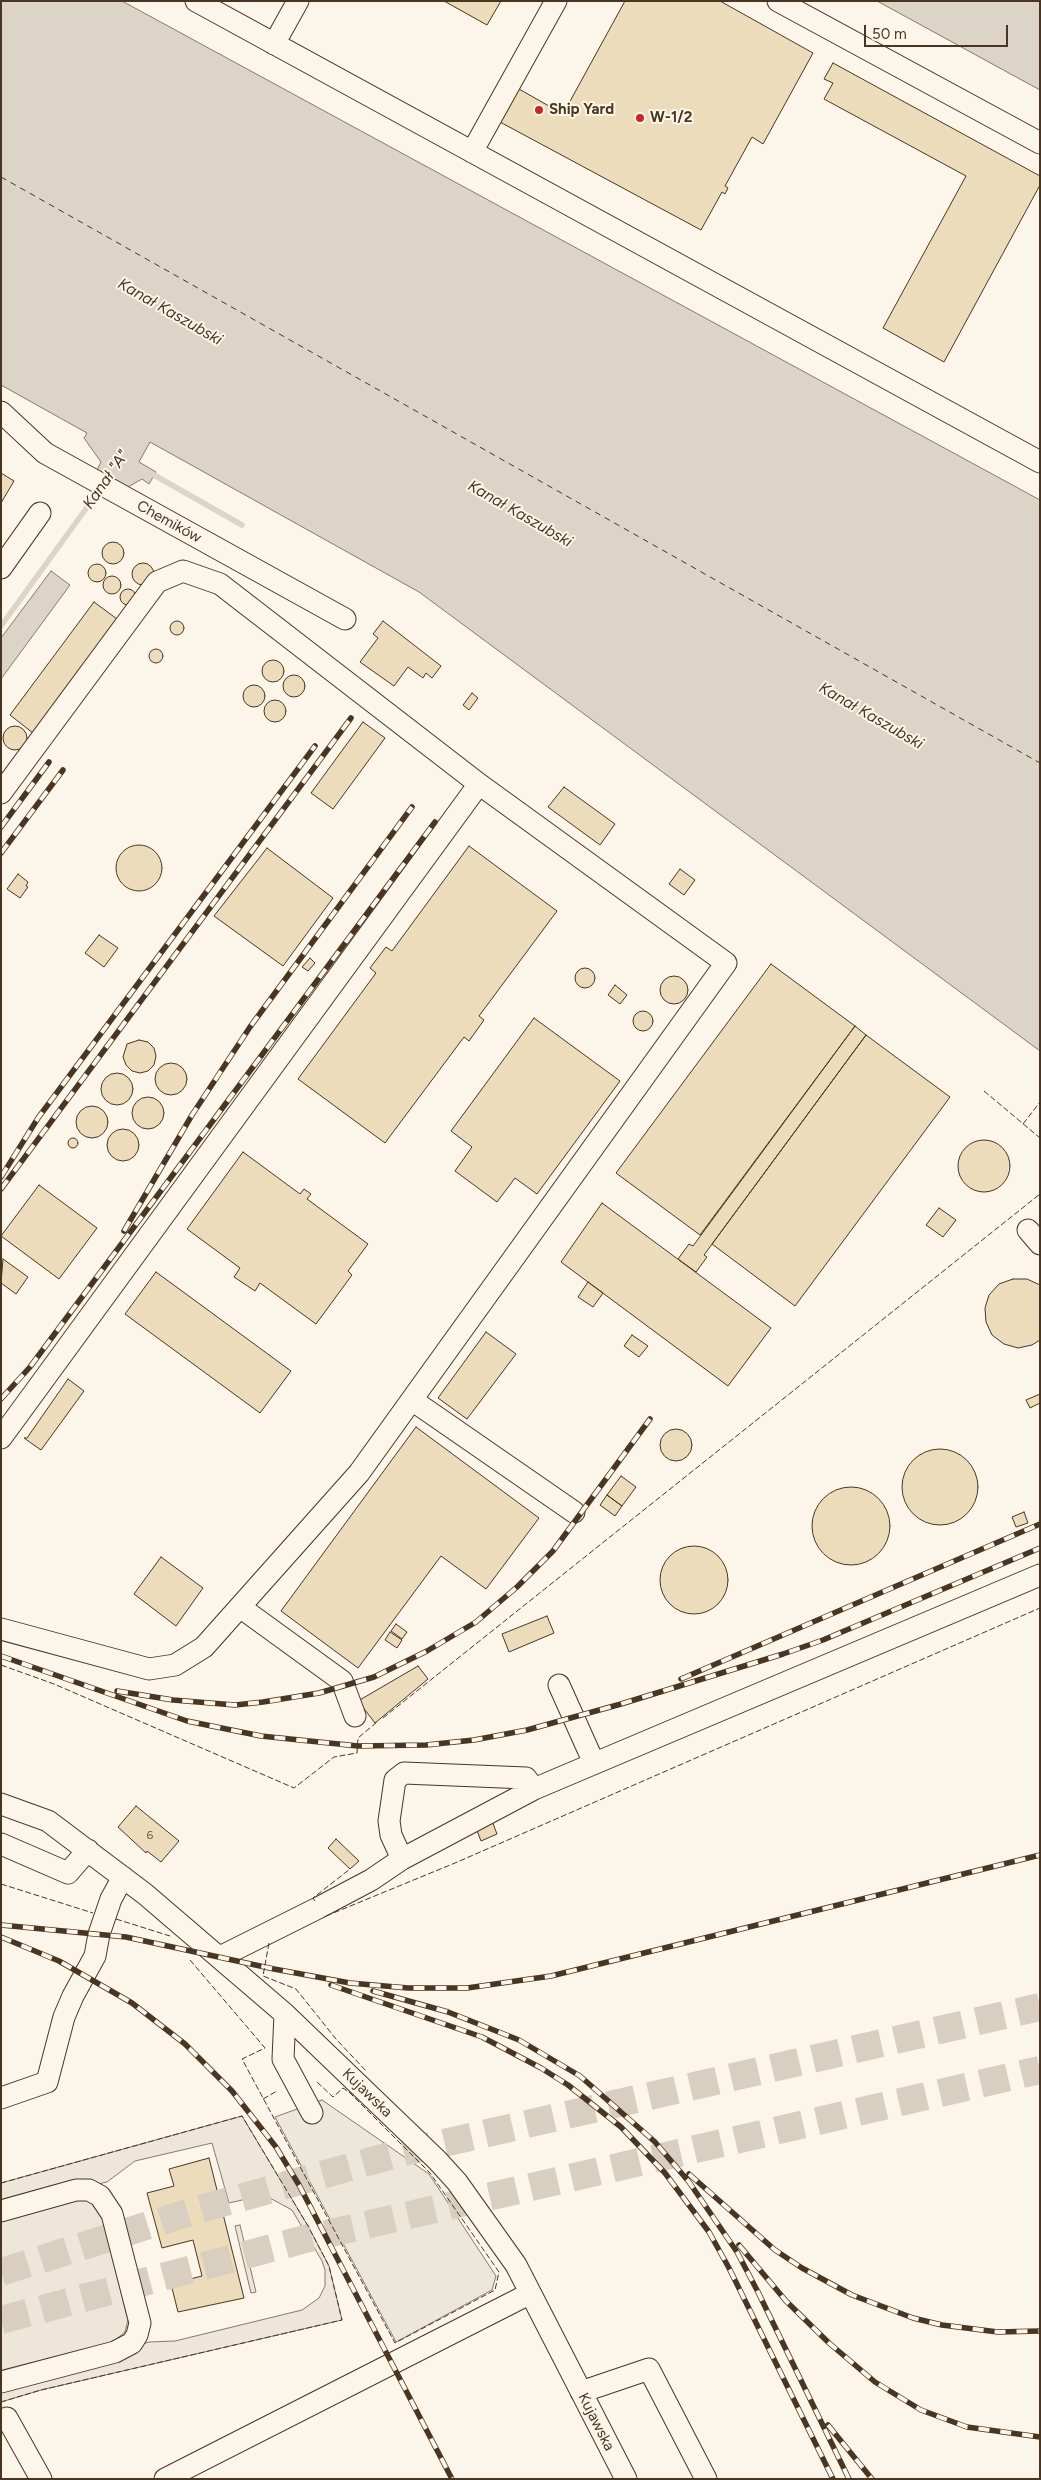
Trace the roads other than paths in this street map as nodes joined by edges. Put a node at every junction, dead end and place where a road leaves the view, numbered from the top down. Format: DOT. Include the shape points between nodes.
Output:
graph roads {
  1 [pos="196,1"];
  2 [pos="298,1"];
  3 [pos="556,1"];
  4 [pos="778,1"];
  5 [pos="274,44"];
  6 [pos="1040,144"];
  7 [pos="472,152"];
  8 [pos="1,412"];
  9 [pos="1040,462"];
  10 [pos="40,513"];
  11 [pos="1,568"];
  12 [pos="346,619"];
  13 [pos="479,784"];
  14 [pos="1,792"];
  15 [pos="412,1400"];
  16 [pos="1,1438"];
  17 [pos="574,1512"];
  18 [pos="1040,1575"];
  19 [pos="240,1606"];
  20 [pos="1,1629"];
  21 [pos="559,1685"];
  22 [pos="355,1716"];
  23 [pos="594,1763"];
  24 [pos="534,1789"];
  25 [pos="1,1804"];
  26 [pos="1,1844"];
  27 [pos="88,1850"];
  28 [pos="402,1858"];
  29 [pos="123,1877"];
  30 [pos="220,1957"];
  31 [pos="285,2014"];
  32 [pos="1,2098"];
  33 [pos="312,2113"];
  34 [pos="1,2211"];
  35 [pos="530,2294"];
  36 [pos="1,2382"];
  37 [pos="581,2392"];
  38 [pos="7,2418"];
  39 [pos="41,2479"];
  40 [pos="165,2479"];
  41 [pos="626,2479"];
  42 [pos="706,2479"];
  1 -- 5 [label="street"];
  2 -- 5 [label="street"];
  3 -- 7 [label="street"];
  4 -- 6 [label="street"];
  5 -- 7 [label="street"];
  7 -- 9 [label="street"];
  8 -- 12 [label="street, Chemików" via="45,453"];
  10 -- 11 [label="street"];
  13 -- 14 [label="street" via="220,584 183,572 157,582"];
  13 -- 15 [label="street" via="726,963"];
  13 -- 16 [label="street"];
  15 -- 17 [label="street"];
  15 -- 19 [label="street" via="359,1474"];
  18 -- 23 [label="street"];
  19 -- 20 [label="street" via="204,1647 175,1665 149,1669"];
  19 -- 22 [label="street" via="342,1681"];
  21 -- 23 [label="street"];
  23 -- 24 [label="street"];
  24 -- 28 [label="street"];
  24 -- 28 [label="street" via="526,1778 404,1773 395,1780 389,1821 391,1835"];
  25 -- 27 [label="street, Kujawska" via="48,1822"];
  26 -- 27 [label="street" via="68,1873"];
  27 -- 29 [label="street, Kujawska"];
  28 -- 30 [label="street" via="370,1880"];
  29 -- 30 [label="street, Kujawska"];
  29 -- 32 [label="street" via="111,1898 99,1934 96,1956 64,2017 47,2082"];
  30 -- 31 [label="street, Kujawska"];
  31 -- 33 [label="street" via="283,2059"];
  31 -- 35 [label="street, Kujawska" via="458,2182 516,2265"];
  34 -- 36 [label="street" via="76,2190 89,2190 100,2196 112,2214 140,2323 132,2343 115,2352"];
  35 -- 37 [label="street, Kujawska"];
  35 -- 40 [label="street"];
  37 -- 41 [label="street, Kujawska"];
  37 -- 42 [label="street" via="649,2370"];
  38 -- 39 [label="street"];
}
